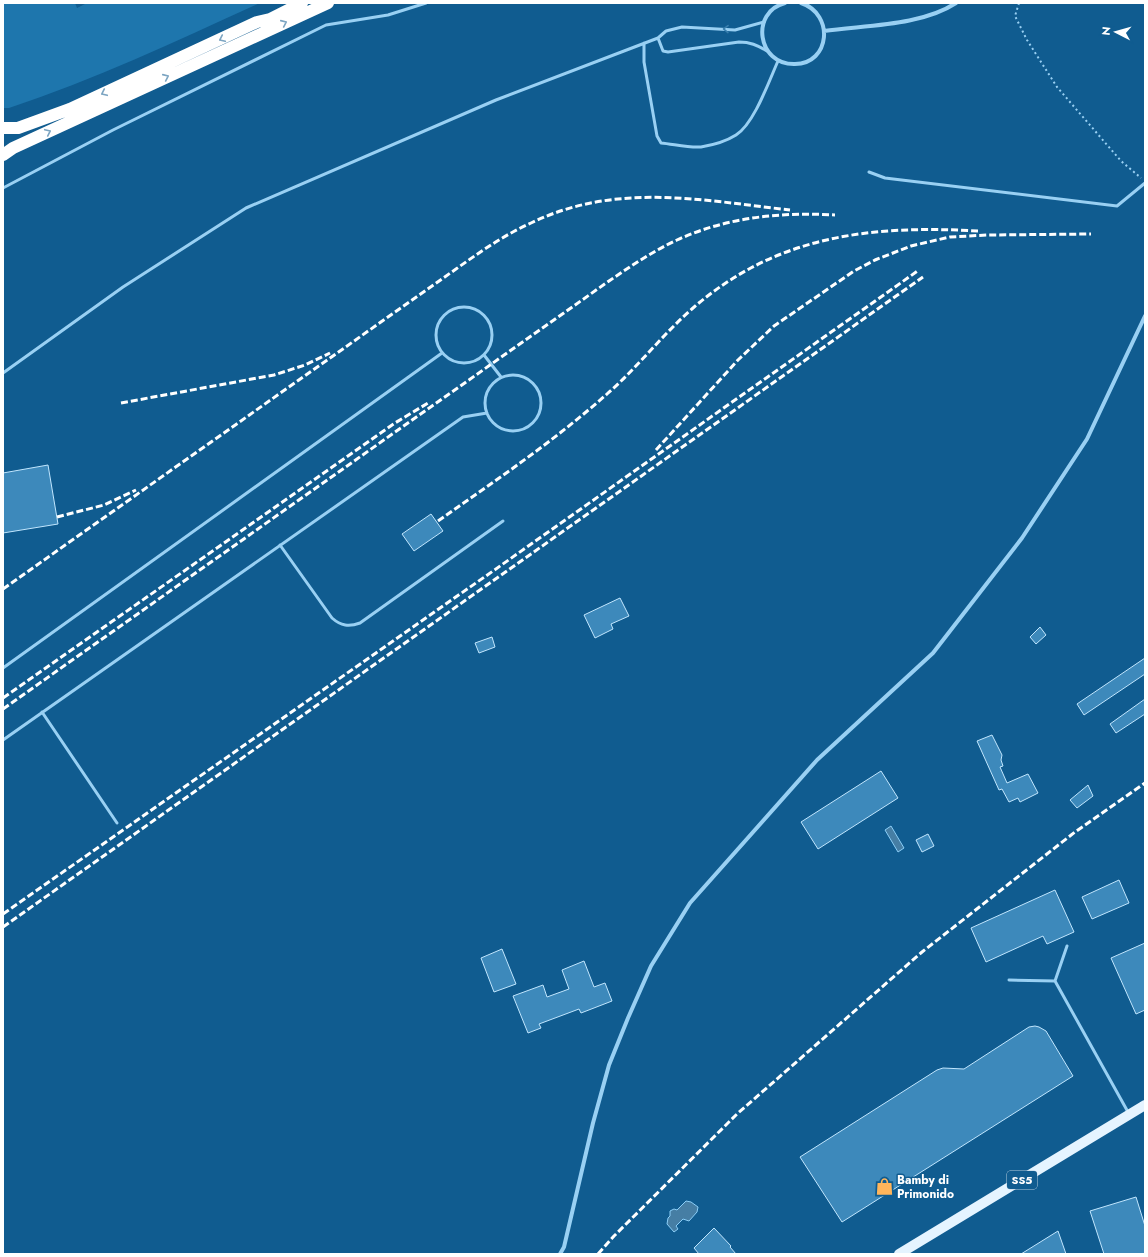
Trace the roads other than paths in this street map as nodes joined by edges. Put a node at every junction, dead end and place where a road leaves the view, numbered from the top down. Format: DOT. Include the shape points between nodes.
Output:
graph roads {
  1 [pos="288,3"];
  2 [pos="302,3"];
  3 [pos="328,3"];
  4 [pos="426,3"];
  5 [pos="785,3"];
  6 [pos="801,3"];
  7 [pos="956,3"];
  8 [pos="807,4"];
  9 [pos="257,22"];
  10 [pos="764,22"];
  11 [pos="824,31"];
  12 [pos="658,38"];
  13 [pos="644,43"];
  14 [pos="767,51"];
  15 [pos="778,61"];
  16 [pos="3,128"];
  17 [pos="18,128"];
  18 [pos="3,136"];
  19 [pos="6,151"];
  20 [pos="869,172"];
  21 [pos="1145,182"];
  22 [pos="3,188"];
  23 [pos="1145,316"];
  24 [pos="442,353"];
  25 [pos="484,355"];
  26 [pos="3,373"];
  27 [pos="501,377"];
  28 [pos="487,413"];
  29 [pos="503,521"];
  30 [pos="280,545"];
  31 [pos="3,668"];
  32 [pos="42,712"];
  33 [pos="3,740"];
  34 [pos="117,823"];
  35 [pos="1067,946"];
  36 [pos="1009,980"];
  37 [pos="1055,981"];
  38 [pos="1145,1104"];
  39 [pos="1129,1114"];
  40 [pos="905,1252"];
  41 [pos="560,1254"];
  1 -- 9 [label="highway"];
  2 -- 9 [label="highway" via="270,19"];
  19 -- 3 [label="highway, one-way"];
  4 -- 22 [label="lane" via="388,15 326,25 113,130"];
  5 -- 10 [label="street" via="774,8"];
  6 -- 8 [label="street"];
  7 -- 11 [label="street" via="920,18"];
  8 -- 11 [label="street" via="822,20"];
  9 -- 17 [label="highway, one-way" via="86,102"];
  10 -- 12 [label="lane, one-way" via="735,30 682,27 666,31"];
  10 -- 14 [label="street" via="762,37"];
  11 -- 15 [label="street" via="824,40 814,57 796,64"];
  12 -- 13 [label="lane"];
  12 -- 14 [label="lane" via="663,50 668,52 739,42 748,42"];
  13 -- 15 [label="lane" via="644,62 656,136 661,143 699,147 717,144 737,135 747,125 756,109"];
  13 -- 26 [label="lane" via="496,100 246,208 123,287"];
  14 -- 15 [label="street"];
  16 -- 17 [label="highway"];
  17 -- 18 [label="highway" via="10,135"];
  20 -- 21 [label="lane" via="885,178 1117,206"];
  23 -- 41 [label="street" via="1087,439 1022,538 933,653 817,760 690,903 651,966 609,1065 564,1247"];
  24 -- 25 [label="lane" via="458,363 472,362"];
  24 -- 25 [label="lane" via="437,345 436,336 441,318 447,312 465,306 474,308 488,320 492,338"];
  24 -- 31 [label="lane"];
  25 -- 27 [label="lane"];
  27 -- 28 [label="lane" via="489,388 485,404"];
  27 -- 28 [label="lane" via="509,374 518,375 534,383 541,400 538,417 528,426 515,431 498,426"];
  28 -- 30 [label="lane" via="463,418"];
  29 -- 30 [label="lane" via="360,623 349,626 342,625 332,618"];
  30 -- 32 [label="lane"];
  32 -- 33 [label="lane"];
  32 -- 34 [label="lane"];
  35 -- 37 [label="lane"];
  36 -- 37 [label="lane"];
  37 -- 39 [label="lane"];
  38 -- 39 [label="main road, SS5"];
  39 -- 40 [label="main road, SS5"];
}
